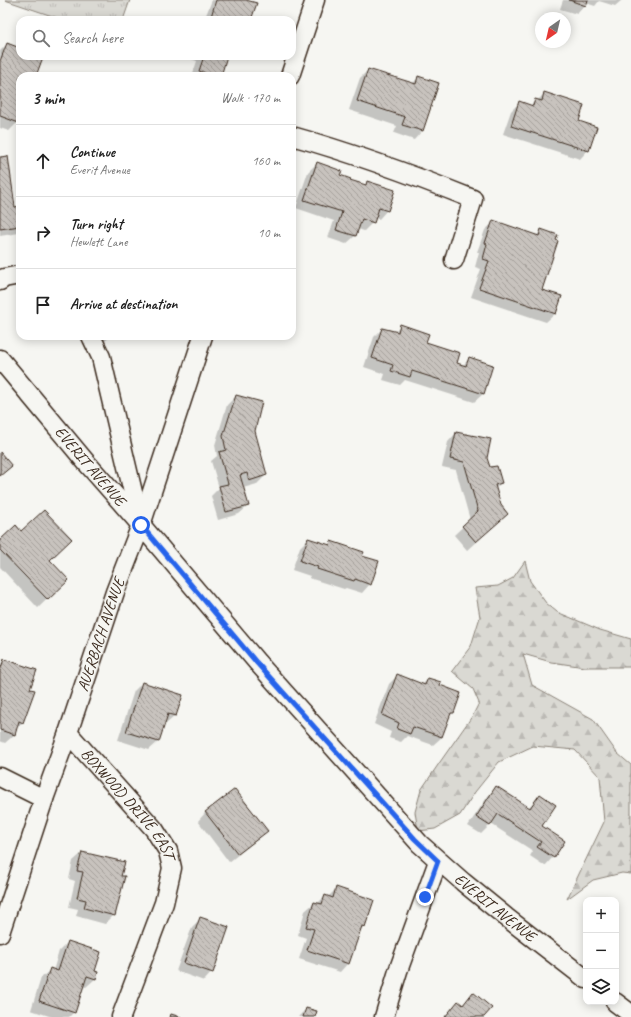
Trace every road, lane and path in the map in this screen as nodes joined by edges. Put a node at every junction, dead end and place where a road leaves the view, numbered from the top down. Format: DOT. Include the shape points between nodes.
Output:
graph roads {
  1 [pos="315,0"];
  2 [pos="296,58"];
  3 [pos="295,60"];
  4 [pos="291,72"];
  5 [pos="296,137"];
  6 [pos="454,260"];
  7 [pos="16,276"];
  8 [pos="0,281"];
  9 [pos="93,340"];
  10 [pos="202,340"];
  11 [pos="0,359"];
  12 [pos="141,525"];
  13 [pos="68,733"];
  14 [pos="0,777"];
  15 [pos="44,799"];
  16 [pos="438,861"];
  17 [pos="0,934"];
  18 [pos="583,977"];
  19 [pos="619,1005"];
  20 [pos="631,1014"];
  21 [pos="121,1017"];
  22 [pos="384,1017"];
  1 -- 2 [label="street"];
  3 -- 4 [label="street"];
  5 -- 6 [label="street" via="431,182 472,199"];
  7 -- 8 [label="street"];
  9 -- 12 [label="street" via="101,357"];
  10 -- 12 [label="street, AUERBACH AVENUE"];
  11 -- 12 [label="street, EVERIT AVENUE"];
  12 -- 13 [label="street, AUERBACH AVENUE" via="115,592"];
  12 -- 16 [label="street, EVERIT AVENUE" via="256,662 415,839"];
  13 -- 15 [label="street, AUERBACH AVENUE"];
  13 -- 21 [label="street, BOXWOOD DRIVE EAST" via="154,829 168,851 172,868 164,903"];
  14 -- 15 [label="street"];
  15 -- 17 [label="street, AUERBACH AVENUE"];
  16 -- 18 [label="street, EVERIT AVENUE"];
  16 -- 22 [label="street"];
  19 -- 20 [label="street"];
}
